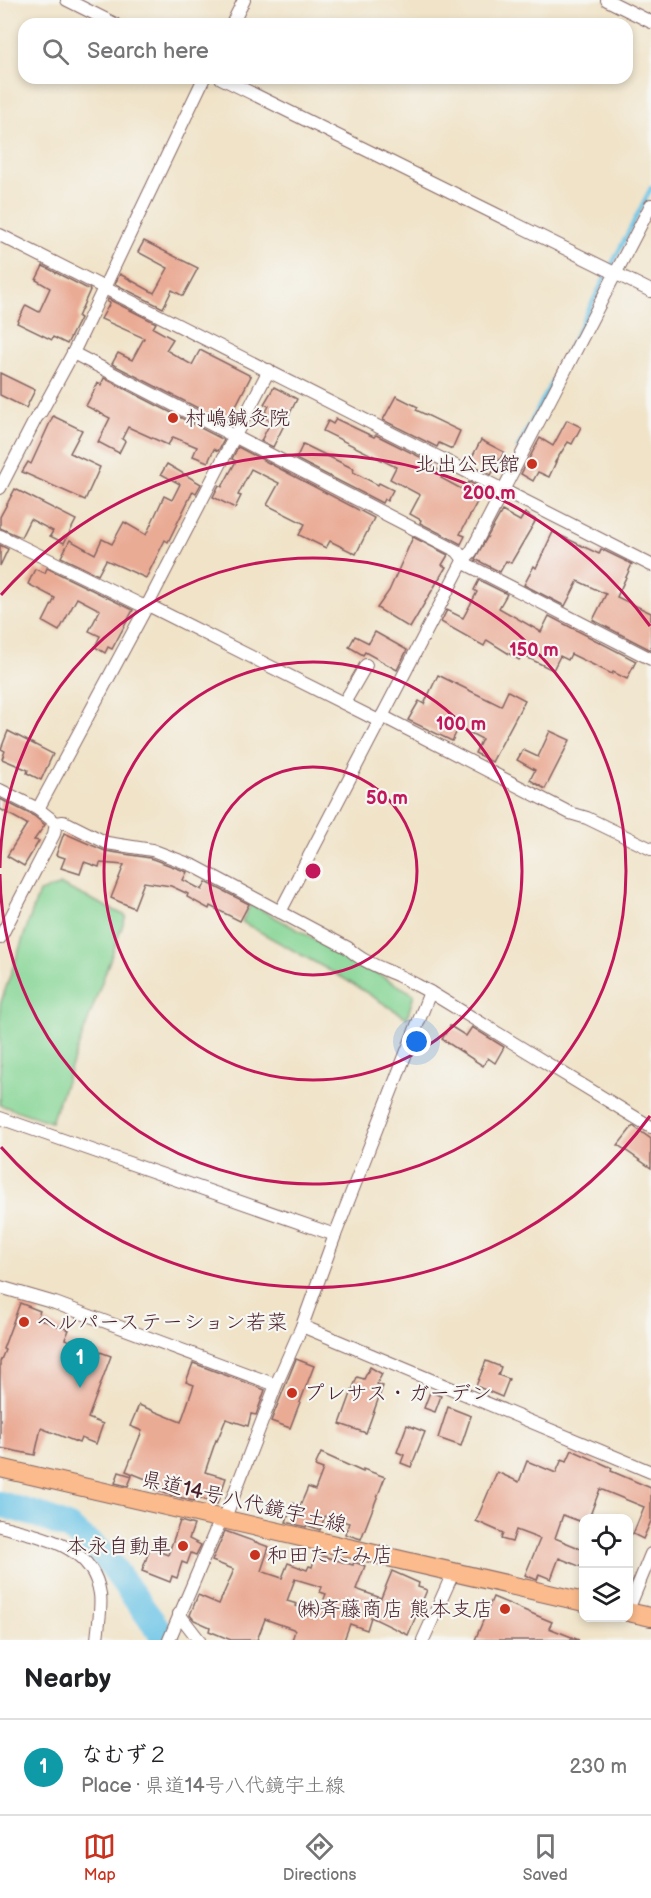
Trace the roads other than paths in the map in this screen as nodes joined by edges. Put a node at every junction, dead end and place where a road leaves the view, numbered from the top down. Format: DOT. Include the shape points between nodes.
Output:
graph roads {
  1 [pos="67,0"];
  2 [pos="244,0"];
  3 [pos="607,0"];
  4 [pos="103,18"];
  5 [pos="235,18"];
  6 [pos="651,22"];
  7 [pos="201,84"];
  8 [pos="233,84"];
  9 [pos="651,205"];
  10 [pos="0,236"];
  11 [pos="612,271"];
  12 [pos="104,288"];
  13 [pos="651,291"];
  14 [pos="73,353"];
  15 [pos="269,370"];
  16 [pos="234,435"];
  17 [pos="0,488"];
  18 [pos="502,491"];
  19 [pos="0,536"];
  20 [pos="464,559"];
  21 [pos="651,565"];
  22 [pos="147,606"];
  23 [pos="651,659"];
  24 [pos="366,665"];
  25 [pos="344,703"];
  26 [pos="381,719"];
  27 [pos="0,790"];
  28 [pos="39,809"];
  29 [pos="56,823"];
  30 [pos="651,849"];
  31 [pos="280,912"];
  32 [pos="0,938"];
  33 [pos="430,993"];
  34 [pos="0,1118"];
  35 [pos="651,1127"];
  36 [pos="335,1235"];
  37 [pos="0,1287"];
  38 [pos="302,1326"];
  39 [pos="276,1385"];
  40 [pos="0,1468"];
  41 [pos="651,1472"];
  42 [pos="222,1520"];
  43 [pos="0,1526"];
  44 [pos="651,1554"];
  45 [pos="453,1573"];
  46 [pos="633,1599"];
  47 [pos="579,1601"];
  48 [pos="633,1612"];
  49 [pos="651,1617"];
  50 [pos="178,1618"];
  51 [pos="97,1640"];
  52 [pos="169,1640"];
  53 [pos="199,1640"];
  54 [pos="423,1640"];
  1 -- 4 [label="street"];
  2 -- 5 [label="street"];
  3 -- 6 [label="street"];
  7 -- 12 [label="street"];
  8 -- 11 [label="street"];
  9 -- 11 [label="street"];
  10 -- 12 [label="street"];
  11 -- 13 [label="street"];
  11 -- 18 [label="street"];
  12 -- 14 [label="street"];
  12 -- 15 [label="street"];
  14 -- 16 [label="street"];
  14 -- 17 [label="street"];
  15 -- 16 [label="street"];
  15 -- 18 [label="street"];
  16 -- 20 [label="street" via="458,551"];
  16 -- 22 [label="street"];
  18 -- 20 [label="street"];
  18 -- 21 [label="street"];
  19 -- 22 [label="street"];
  20 -- 23 [label="street" via="468,565"];
  20 -- 26 [label="street"];
  22 -- 25 [label="street"];
  22 -- 28 [label="street"];
  24 -- 25 [label="street"];
  25 -- 26 [label="street"];
  26 -- 30 [label="street"];
  26 -- 31 [label="street"];
  27 -- 28 [label="street"];
  28 -- 29 [label="street"];
  29 -- 31 [label="street" via="69,824 107,843 173,857"];
  29 -- 32 [label="street" via="54,834"];
  31 -- 33 [label="street"];
  33 -- 35 [label="street"];
  33 -- 36 [label="street"];
  34 -- 36 [label="street"];
  36 -- 38 [label="street"];
  37 -- 39 [label="street" via="55,1303"];
  38 -- 39 [label="street"];
  38 -- 41 [label="street"];
  39 -- 42 [label="street"];
  40 -- 42 [label="main road, 県道14号八代鏡宇土線"];
  42 -- 45 [label="main road, 県道14号八代鏡宇土線"];
  42 -- 50 [label="street"];
  43 -- 51 [label="street" via="71,1548 87,1565 98,1581 101,1597"];
  44 -- 46 [label="street"];
  45 -- 47 [label="main road, 県道14号八代鏡宇土線"];
  45 -- 54 [label="street"];
  48 -- 49 [label="main road"];
  50 -- 52 [label="street"];
  50 -- 53 [label="street"];
}
